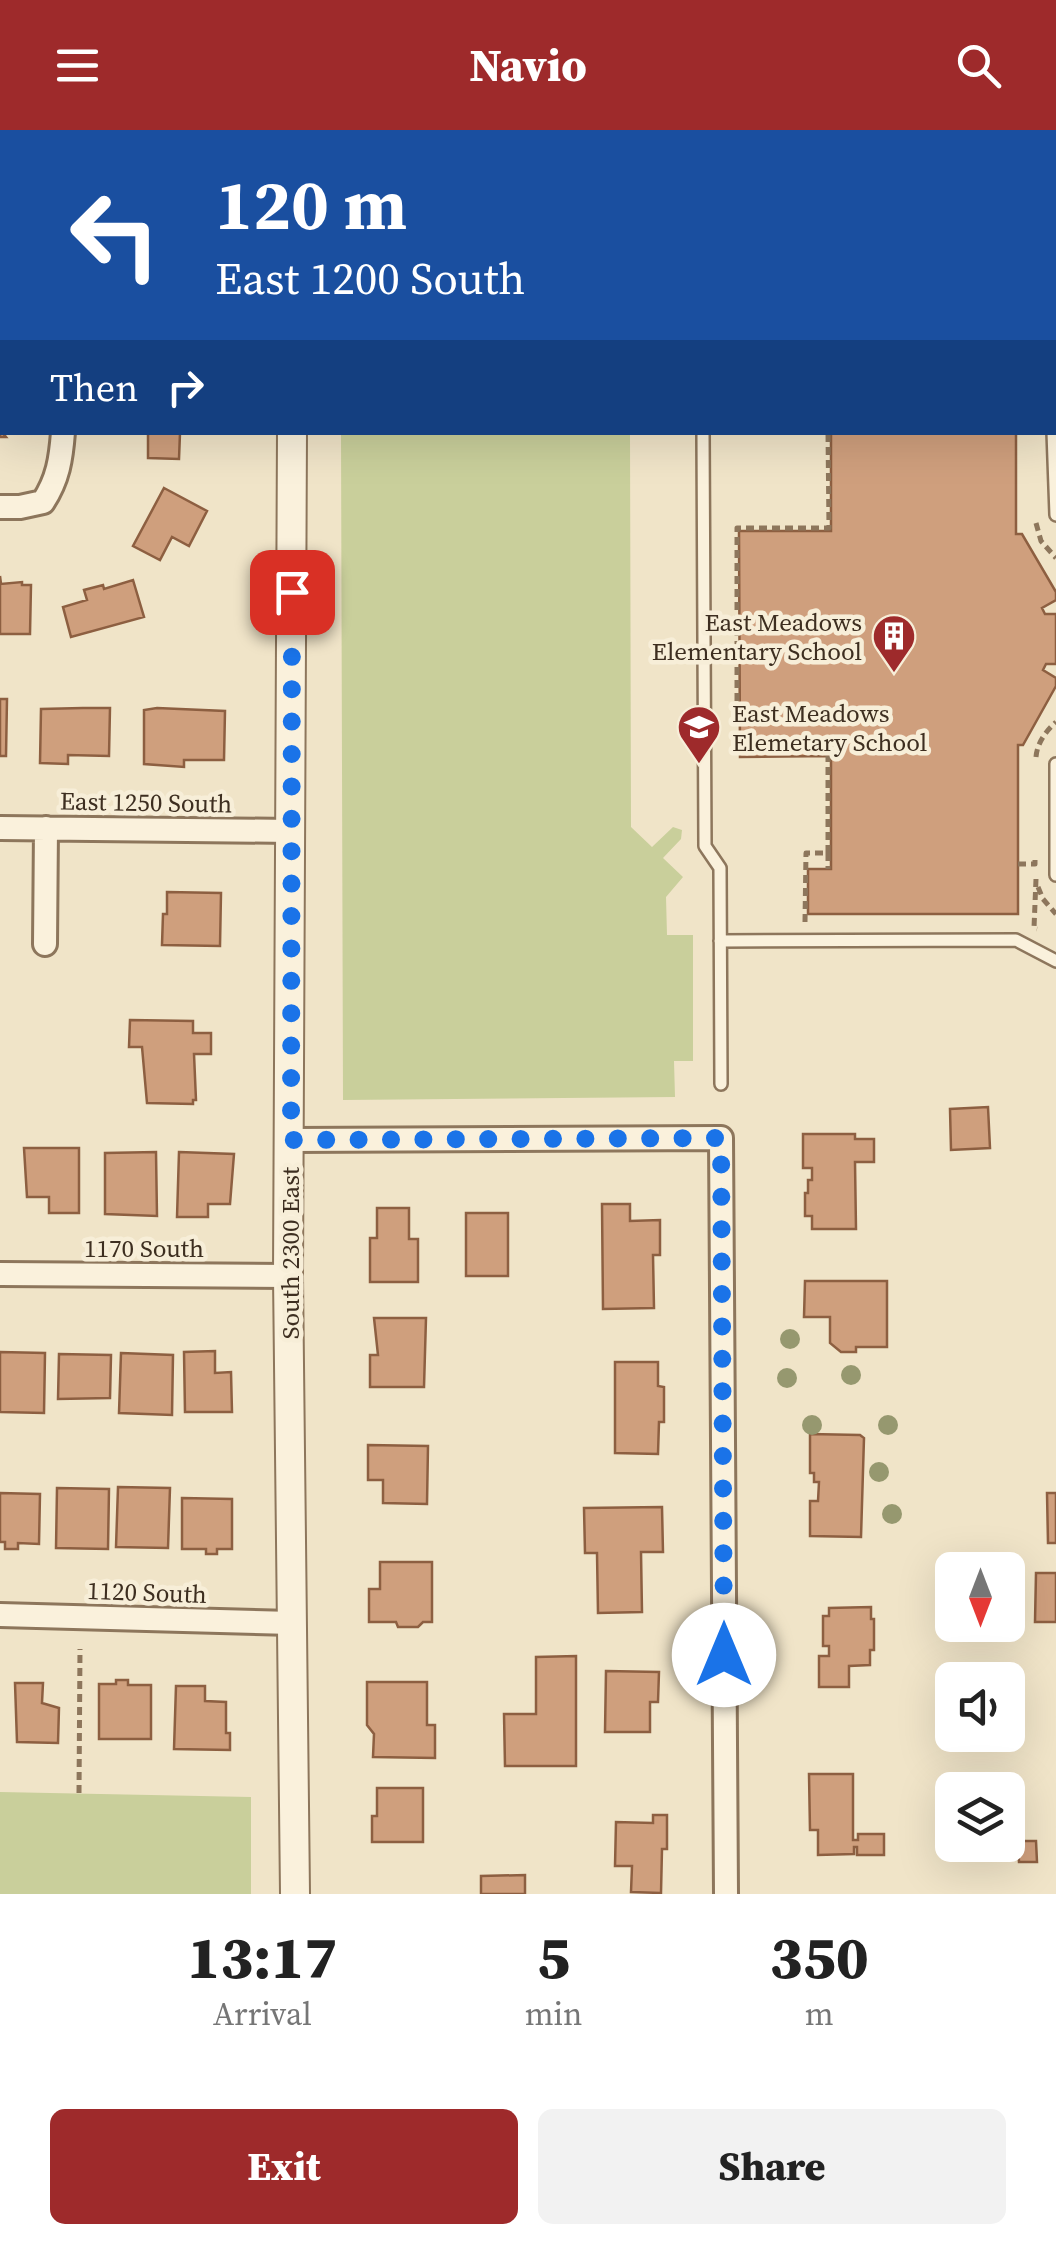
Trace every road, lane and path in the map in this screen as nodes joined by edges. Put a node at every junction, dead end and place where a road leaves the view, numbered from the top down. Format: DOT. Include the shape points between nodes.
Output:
graph roads {
  1 [pos="63,435"];
  2 [pos="292,435"];
  3 [pos="703,435"];
  4 [pos="828,435"];
  5 [pos="1053,435"];
  6 [pos="0,507"];
  7 [pos="1056,515"];
  8 [pos="736,714"];
  9 [pos="828,756"];
  10 [pos="1056,764"];
  11 [pos="0,828"];
  12 [pos="46,828"];
  13 [pos="292,832"];
  14 [pos="828,853"];
  15 [pos="828,869"];
  16 [pos="1056,875"];
  17 [pos="1036,879"];
  18 [pos="805,925"];
  19 [pos="1045,934"];
  20 [pos="720,942"];
  21 [pos="44,944"];
  22 [pos="1056,960"];
  23 [pos="720,1084"];
  24 [pos="291,1140"];
  25 [pos="0,1274"];
  26 [pos="288,1276"];
  27 [pos="0,1615"];
  28 [pos="292,1624"];
  29 [pos="80,1648"];
  30 [pos="78,1793"];
  31 [pos="295,1894"];
  32 [pos="726,1894"];
  1 -- 6 [label="street" via="55,484 43,502"];
  2 -- 13 [label="street, South 2300 East"];
  3 -- 20 [label="lane" via="706,846 720,868"];
  4 -- 8 [label="path" via="828,528 736,528"];
  5 -- 7 [label="lane"];
  9 -- 14 [label="path"];
  10 -- 16 [label="lane"];
  11 -- 12 [label="street, East 1250 South"];
  12 -- 13 [label="street, East 1250 South"];
  12 -- 21 [label="street"];
  13 -- 24 [label="street, South 2300 East"];
  14 -- 15 [label="path"];
  14 -- 18 [label="path" via="806,853"];
  17 -- 19 [label="path" via="1034,928"];
  20 -- 22 [label="lane" via="1016,940"];
  20 -- 23 [label="lane"];
  24 -- 26 [label="street, South 2300 East"];
  24 -- 32 [label="street" via="721,1138"];
  25 -- 26 [label="street, 1170 South"];
  26 -- 28 [label="street, South 2300 East"];
  27 -- 28 [label="street, 1120 South"];
  28 -- 31 [label="street, South 2300 East"];
  29 -- 30 [label="path"];
}
